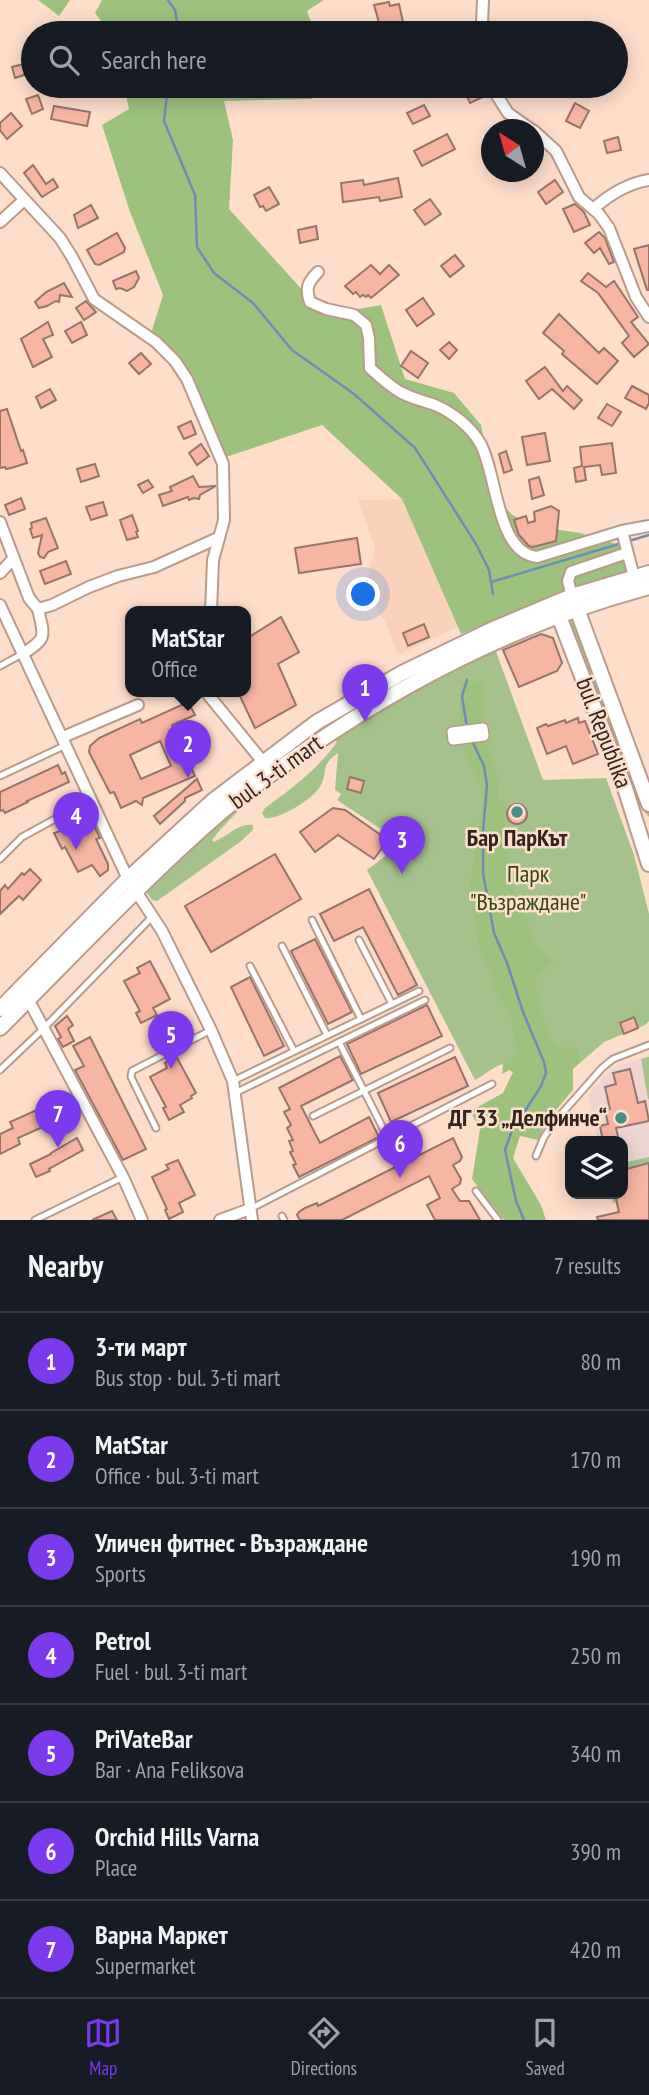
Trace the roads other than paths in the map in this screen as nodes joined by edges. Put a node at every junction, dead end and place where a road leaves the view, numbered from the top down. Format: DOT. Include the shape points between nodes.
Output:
graph roads {
  1 [pos="484,0"];
  2 [pos="482,21"];
  3 [pos="499,98"];
  4 [pos="517,119"];
  5 [pos="544,140"];
  6 [pos="0,173"];
  7 [pos="649,180"];
  8 [pos="24,200"];
  9 [pos="593,209"];
  10 [pos="0,222"];
  11 [pos="318,272"];
  12 [pos="649,317"];
  13 [pos="0,522"];
  14 [pos="649,526"];
  15 [pos="218,538"];
  16 [pos="625,542"];
  17 [pos="13,559"];
  18 [pos="0,573"];
  19 [pos="649,573"];
  20 [pos="634,577"];
  21 [pos="649,587"];
  22 [pos="575,603"];
  23 [pos="0,605"];
  24 [pos="211,606"];
  25 [pos="38,609"];
  26 [pos="557,610"];
  27 [pos="24,653"];
  28 [pos="0,666"];
  29 [pos="210,697"];
  30 [pos="138,705"];
  31 [pos="64,741"];
  32 [pos="263,762"];
  33 [pos="0,776"];
  34 [pos="92,799"];
  35 [pos="649,804"];
  36 [pos="0,859"];
  37 [pos="649,864"];
  38 [pos="132,884"];
  39 [pos="152,917"];
  40 [pos="312,920"];
  41 [pos="359,940"];
  42 [pos="282,946"];
  43 [pos="250,966"];
  44 [pos="419,991"];
  45 [pos="28,999"];
  46 [pos="425,1000"];
  47 [pos="392,1004"];
  48 [pos="0,1009"];
  49 [pos="361,1019"];
  50 [pos="0,1028"];
  51 [pos="44,1028"];
  52 [pos="211,1030"];
  53 [pos="327,1035"];
  54 [pos="339,1042"];
  55 [pos="649,1045"];
  56 [pos="450,1048"];
  57 [pos="294,1051"];
  58 [pos="0,1070"];
  59 [pos="492,1084"];
  60 [pos="234,1087"];
  61 [pos="364,1090"];
  62 [pos="313,1116"];
  63 [pos="156,1128"];
  64 [pos="388,1138"];
  65 [pos="536,1156"];
  66 [pos="123,1177"];
  67 [pos="476,1191"];
  68 [pos="251,1214"];
  69 [pos="35,1220"];
  70 [pos="142,1220"];
  71 [pos="220,1220"];
  72 [pos="498,1220"];
  1 -- 2 [label="street"];
  3 -- 4 [label="street"];
  5 -- 9 [label="street" via="556,151 579,197"];
  6 -- 8 [label="street"];
  7 -- 9 [label="street" via="614,194"];
  8 -- 10 [label="street"];
  8 -- 15 [label="street" via="60,238 94,299 156,342 187,379 223,464 224,520"];
  9 -- 12 [label="street" via="609,228"];
  11 -- 16 [label="street" via="309,282 310,302 354,315 366,325 370,368 402,393 439,407 467,426 479,442 502,523 519,549 537,557"];
  13 -- 17 [label="street"];
  14 -- 16 [label="street"];
  15 -- 24 [label="street"];
  15 -- 25 [label="street"];
  16 -- 20 [label="street"];
  16 -- 22 [label="street" via="571,572 568,581"];
  17 -- 18 [label="street"];
  17 -- 25 [label="street"];
  19 -- 20 [label="street, bul. 3-ti mart"];
  20 -- 22 [label="street, bul. 3-ti mart"];
  21 -- 22 [label="street, bul. 3-ti mart"];
  22 -- 26 [label="street, bul. 3-ti mart"];
  22 -- 35 [label="street, bul. Republika"];
  23 -- 27 [label="street"];
  25 -- 27 [label="street" via="43,637"];
  26 -- 32 [label="street, bul. 3-ti mart" via="491,629 402,673 317,722"];
  26 -- 37 [label="street, bul. Republika"];
  26 -- 38 [label="street, bul. 3-ti mart" via="360,713 267,777"];
  27 -- 28 [label="lane"];
  27 -- 31 [label="street"];
  29 -- 32 [label="street"];
  30 -- 31 [label="street"];
  31 -- 33 [label="lane"];
  31 -- 34 [label="street"];
  32 -- 38 [label="street, bul. 3-ti mart" via="214,800"];
  34 -- 36 [label="lane" via="22,837"];
  34 -- 38 [label="street"];
  38 -- 39 [label="street"];
  38 -- 45 [label="street, bul. 3-ti mart"];
  38 -- 48 [label="street, bul. 3-ti mart"];
  39 -- 51 [label="lane"];
  39 -- 52 [label="street"];
  40 -- 49 [label="lane"];
  41 -- 47 [label="lane"];
  42 -- 53 [label="lane"];
  43 -- 57 [label="lane"];
  44 -- 47 [label="lane"];
  45 -- 50 [label="street, bul. 3-ti mart"];
  45 -- 51 [label="street"];
  46 -- 54 [label="lane"];
  47 -- 49 [label="lane"];
  49 -- 53 [label="lane"];
  51 -- 58 [label="lane"];
  51 -- 66 [label="street"];
  52 -- 60 [label="street"];
  52 -- 63 [label="lane" via="132,1071"];
  53 -- 57 [label="lane"];
  54 -- 60 [label="lane"];
  54 -- 61 [label="lane"];
  55 -- 65 [label="lane" via="602,1068 556,1120"];
  56 -- 61 [label="lane"];
  57 -- 60 [label="lane"];
  59 -- 64 [label="lane"];
  60 -- 68 [label="street"];
  61 -- 62 [label="lane"];
  61 -- 64 [label="lane"];
  64 -- 68 [label="lane"];
  66 -- 69 [label="lane"];
  66 -- 70 [label="street"];
  67 -- 72 [label="lane"];
  68 -- 71 [label="street"];
}
